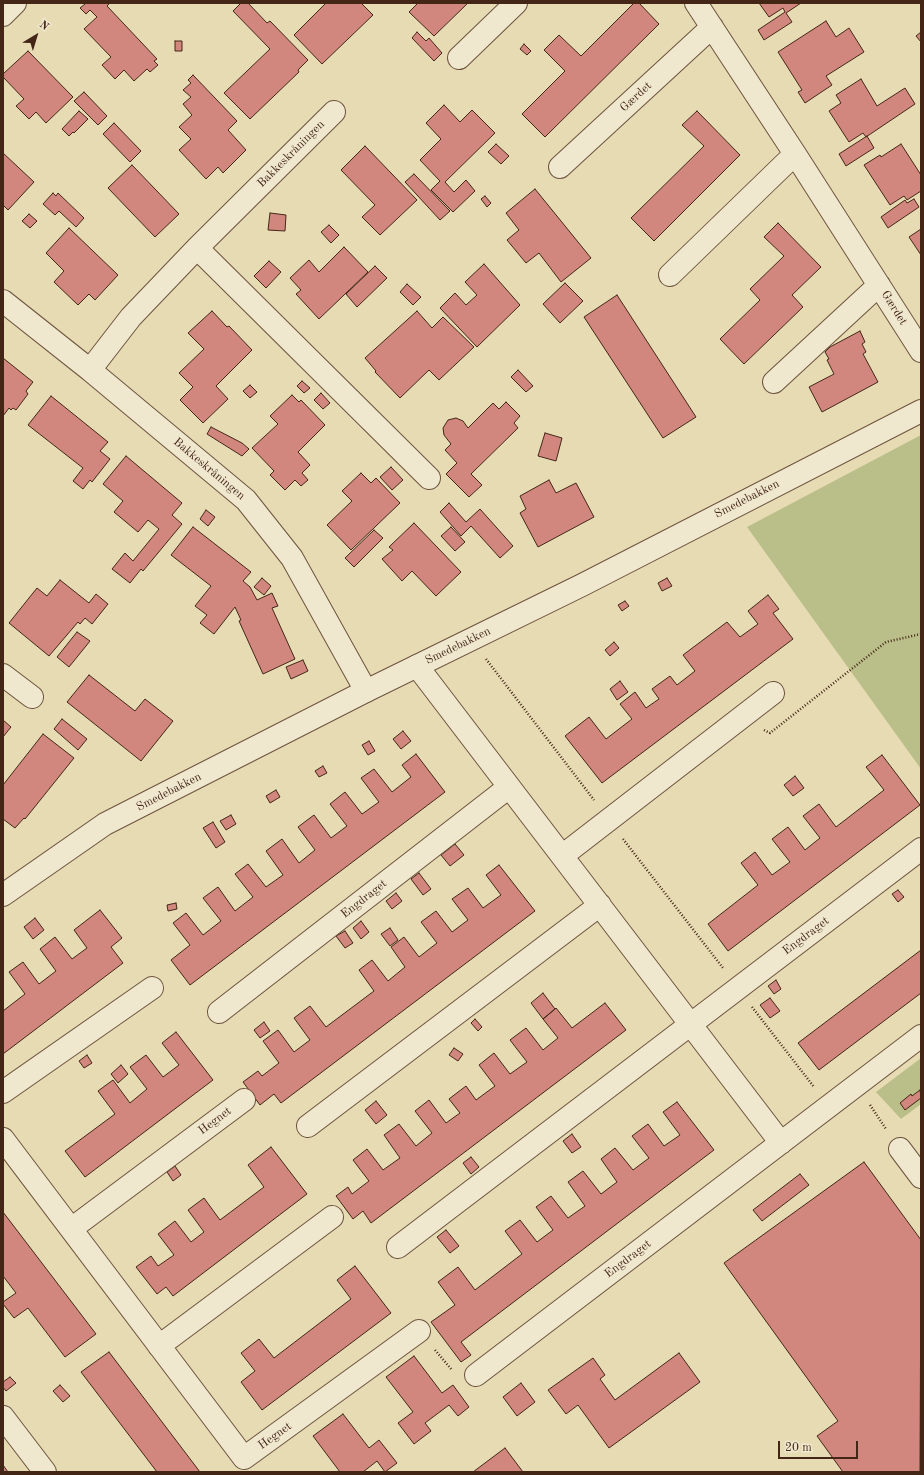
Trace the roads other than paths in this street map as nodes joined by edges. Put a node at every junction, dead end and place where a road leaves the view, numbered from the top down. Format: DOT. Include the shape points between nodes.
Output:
graph roads {
  1 [pos="15,3"];
  2 [pos="516,3"];
  3 [pos="696,3"];
  4 [pos="3,15"];
  5 [pos="712,27"];
  6 [pos="458,58"];
  7 [pos="334,112"];
  8 [pos="796,154"];
  9 [pos="560,167"];
  10 [pos="197,248"];
  11 [pos="670,275"];
  12 [pos="879,285"];
  13 [pos="3,301"];
  14 [pos="921,351"];
  15 [pos="90,370"];
  16 [pos="774,382"];
  17 [pos="921,411"];
  18 [pos="429,478"];
  19 [pos="417,666"];
  20 [pos="3,675"];
  21 [pos="366,691"];
  22 [pos="774,693"];
  23 [pos="32,697"];
  24 [pos="509,787"];
  25 [pos="921,849"];
  26 [pos="562,856"];
  27 [pos="3,895"];
  28 [pos="600,905"];
  29 [pos="152,988"];
  30 [pos="219,1012"];
  31 [pos="690,1024"];
  32 [pos="921,1036"];
  33 [pos="3,1092"];
  34 [pos="244,1100"];
  35 [pos="308,1126"];
  36 [pos="781,1143"];
  37 [pos="5,1147"];
  38 [pos="900,1149"];
  39 [pos="921,1177"];
  40 [pos="332,1216"];
  41 [pos="71,1229"];
  42 [pos="398,1247"];
  43 [pos="419,1331"];
  44 [pos="159,1346"];
  45 [pos="476,1375"];
  46 [pos="3,1417"];
  47 [pos="45,1472"];
  1 -- 4 [label="street"];
  2 -- 6 [label="street"];
  3 -- 5 [label="street, Gærdet"];
  5 -- 8 [label="street, Gærdet"];
  5 -- 9 [label="street, Gærdet"];
  7 -- 10 [label="street, Bakkeskråningen"];
  8 -- 11 [label="street"];
  8 -- 12 [label="street, Gærdet"];
  10 -- 15 [label="street, Bakkeskråningen" via="131,317"];
  10 -- 18 [label="street"];
  12 -- 14 [label="street, Gærdet"];
  12 -- 16 [label="street, Gærdet"];
  13 -- 15 [label="street, Bakkeskråningen"];
  15 -- 21 [label="street, Bakkeskråningen" via="246,500 292,558"];
  17 -- 19 [label="street, Smedebakken" via="588,582"];
  19 -- 21 [label="street, Smedebakken"];
  19 -- 24 [label="street"];
  20 -- 23 [label="street"];
  21 -- 27 [label="street, Smedebakken" via="105,824"];
  22 -- 26 [label="street"];
  24 -- 26 [label="street"];
  24 -- 30 [label="street, Engdraget"];
  25 -- 31 [label="street, Engdraget"];
  26 -- 28 [label="street"];
  28 -- 31 [label="street"];
  28 -- 35 [label="street"];
  29 -- 33 [label="street"];
  31 -- 36 [label="street"];
  31 -- 42 [label="street, Engdraget"];
  32 -- 36 [label="street, Engdraget"];
  34 -- 41 [label="street, Hegnet"];
  36 -- 45 [label="street, Engdraget"];
  37 -- 41 [label="street, Hegnet"];
  38 -- 39 [label="street"];
  40 -- 44 [label="street"];
  41 -- 44 [label="street, Hegnet"];
  43 -- 44 [label="street, Hegnet" via="244,1458"];
  46 -- 47 [label="street"];
}
